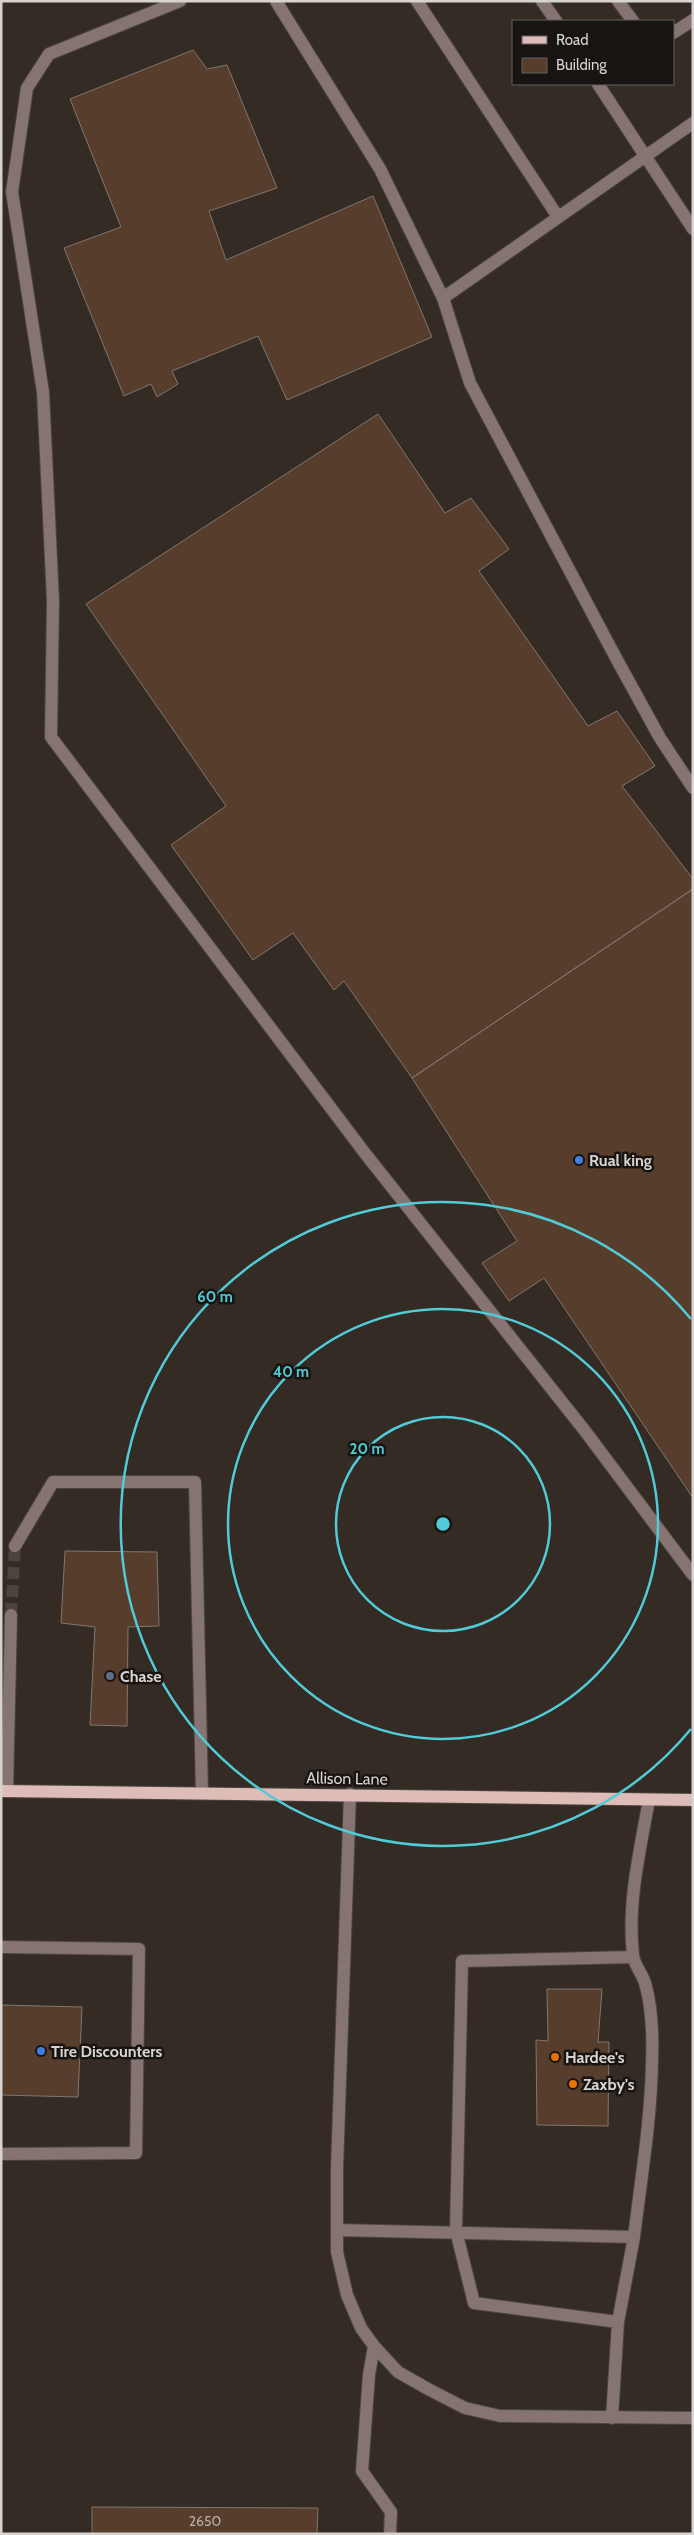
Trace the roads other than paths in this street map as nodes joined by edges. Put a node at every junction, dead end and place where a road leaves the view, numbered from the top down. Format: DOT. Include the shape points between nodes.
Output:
graph roads {
  1 [pos="180,1"];
  2 [pos="276,1"];
  3 [pos="417,1"];
  4 [pos="542,1"];
  5 [pos="618,1"];
  6 [pos="555,20"];
  7 [pos="632,20"];
  8 [pos="693,20"];
  9 [pos="674,32"];
  10 [pos="599,85"];
  11 [pos="693,123"];
  12 [pos="644,155"];
  13 [pos="558,217"];
  14 [pos="693,229"];
  15 [pos="443,298"];
  16 [pos="693,788"];
  17 [pos="15,1546"];
  18 [pos="693,1575"];
  19 [pos="11,1615"];
  20 [pos="4,1791"];
  21 [pos="202,1793"];
  22 [pos="350,1794"];
  23 [pos="649,1800"];
  24 [pos="693,1800"];
  25 [pos="1,1947"];
  26 [pos="633,1957"];
  27 [pos="1,2154"];
  28 [pos="337,2230"];
  29 [pos="456,2232"];
  30 [pos="634,2237"];
  31 [pos="618,2322"];
  32 [pos="374,2346"];
  33 [pos="612,2418"];
  34 [pos="693,2418"];
  35 [pos="390,2534"];
  1 -- 18 [label="lane" via="49,54 27,88 12,192 43,392 53,601 51,737 364,1152 585,1432"];
  2 -- 15 [label="lane" via="380,169"];
  3 -- 13 [label="lane"];
  4 -- 6 [label="lane"];
  5 -- 7 [label="lane"];
  8 -- 9 [label="lane"];
  10 -- 12 [label="lane"];
  11 -- 12 [label="lane"];
  12 -- 13 [label="lane"];
  12 -- 14 [label="lane"];
  13 -- 15 [label="lane"];
  15 -- 16 [label="lane" via="470,383 620,666 660,738"];
  17 -- 21 [label="lane" via="53,1482 195,1482"];
  19 -- 20 [label="lane"];
  20 -- 21 [label="main road, Allison Lane"];
  21 -- 22 [label="main road, Allison Lane"];
  22 -- 23 [label="main road, Allison Lane"];
  22 -- 28 [label="lane" via="336,2168"];
  23 -- 24 [label="main road, Allison Lane"];
  23 -- 26 [label="lane" via="633,1900"];
  25 -- 27 [label="lane" via="139,1949 136,2152"];
  26 -- 29 [label="lane" via="462,1961"];
  26 -- 30 [label="lane" via="645,1982 652,2062"];
  28 -- 29 [label="lane"];
  28 -- 32 [label="lane" via="337,2252 347,2295"];
  29 -- 30 [label="lane"];
  29 -- 31 [label="lane" via="474,2303"];
  30 -- 31 [label="lane"];
  31 -- 33 [label="lane"];
  32 -- 33 [label="lane" via="398,2372 465,2408 500,2416"];
  32 -- 35 [label="lane" via="362,2471 391,2512"];
  33 -- 34 [label="lane"];
}
